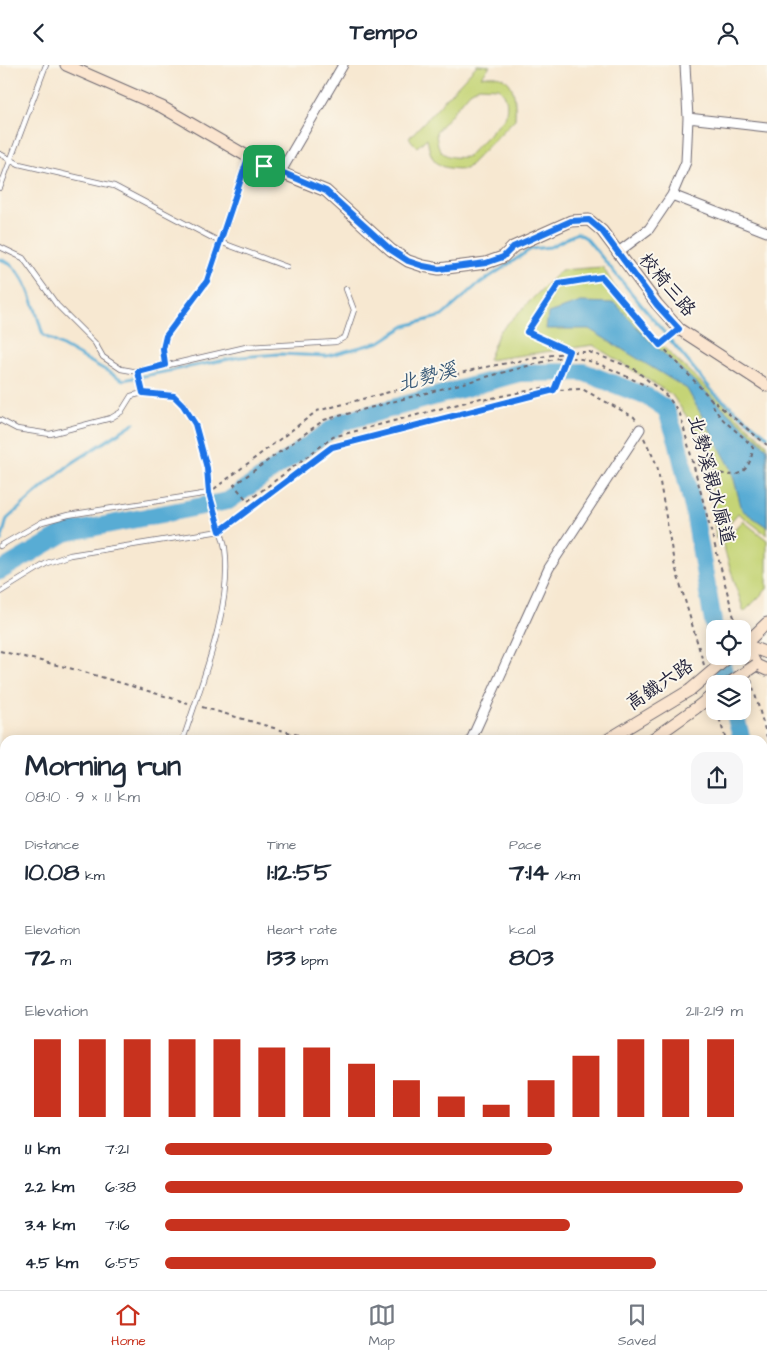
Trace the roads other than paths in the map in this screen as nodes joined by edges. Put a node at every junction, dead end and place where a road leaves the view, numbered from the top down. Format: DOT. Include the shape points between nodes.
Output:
graph roads {
  1 [pos="46,65"];
  2 [pos="66,65"];
  3 [pos="343,65"];
  4 [pos="685,65"];
  5 [pos="688,118"];
  6 [pos="767,127"];
  7 [pos="0,154"];
  8 [pos="248,158"];
  9 [pos="9,160"];
  10 [pos="280,173"];
  11 [pos="0,188"];
  12 [pos="672,195"];
  13 [pos="767,232"];
  14 [pos="220,242"];
  15 [pos="0,247"];
  16 [pos="617,253"];
  17 [pos="287,267"];
  18 [pos="346,289"];
  19 [pos="165,365"];
  20 [pos="138,372"];
  21 [pos="767,386"];
  22 [pos="143,393"];
  23 [pos="0,420"];
  24 [pos="640,429"];
  25 [pos="209,493"];
  26 [pos="220,529"];
  27 [pos="0,546"];
  28 [pos="0,593"];
  29 [pos="767,623"];
  30 [pos="751,639"];
  31 [pos="751,648"];
  32 [pos="767,652"];
  33 [pos="719,665"];
  34 [pos="751,665"];
  35 [pos="753,670"];
  36 [pos="767,670"];
  37 [pos="744,675"];
  38 [pos="706,700"];
  39 [pos="185,735"];
  40 [pos="473,735"];
  41 [pos="615,735"];
  42 [pos="658,735"];
  1 -- 9 [label="lane"];
  2 -- 8 [label="street, 校椅三路" via="162,107"];
  3 -- 10 [label="street"];
  4 -- 5 [label="street"];
  5 -- 6 [label="street"];
  5 -- 12 [label="street" via="686,162"];
  7 -- 9 [label="lane"];
  8 -- 10 [label="street, 校椅三路"];
  8 -- 14 [label="lane"];
  9 -- 11 [label="lane"];
  9 -- 14 [label="lane" via="114,186"];
  10 -- 16 [label="street, 校椅三路" via="326,191 391,250 423,266 439,269 486,263 503,257 513,247 578,219 589,220 602,231"];
  12 -- 13 [label="street"];
  12 -- 16 [label="street" via="649,229"];
  14 -- 17 [label="lane"];
  14 -- 19 [label="lane" via="207,281 166,336 163,349"];
  15 -- 20 [label="lane" via="23,258 57,305 95,343 103,357 121,369"];
  16 -- 21 [label="street, 校椅三路" via="679,329"];
  18 -- 19 [label="lane" via="354,310 345,337 336,342 246,347"];
  19 -- 20 [label="lane"];
  20 -- 22 [label="lane"];
  22 -- 23 [label="lane" via="130,397 121,412 111,418 50,433 17,429"];
  22 -- 25 [label="lane" via="174,396 183,405 195,424 207,468"];
  24 -- 40 [label="street" via="549,568"];
  25 -- 26 [label="lane"];
  25 -- 27 [label="lane" via="68,515 42,522"];
  26 -- 28 [label="lane" via="70,555 48,563"];
  26 -- 39 [label="lane" via="225,548 222,605"];
  29 -- 30 [label="street"];
  31 -- 32 [label="street"];
  32 -- 35 [label="street"];
  33 -- 41 [label="street, 高鐵六路, bridge" via="690,690"];
  34 -- 35 [label="street"];
  35 -- 36 [label="street"];
  35 -- 37 [label="street, bridge"];
  38 -- 42 [label="street, 高鐵六路, bridge"];
}
